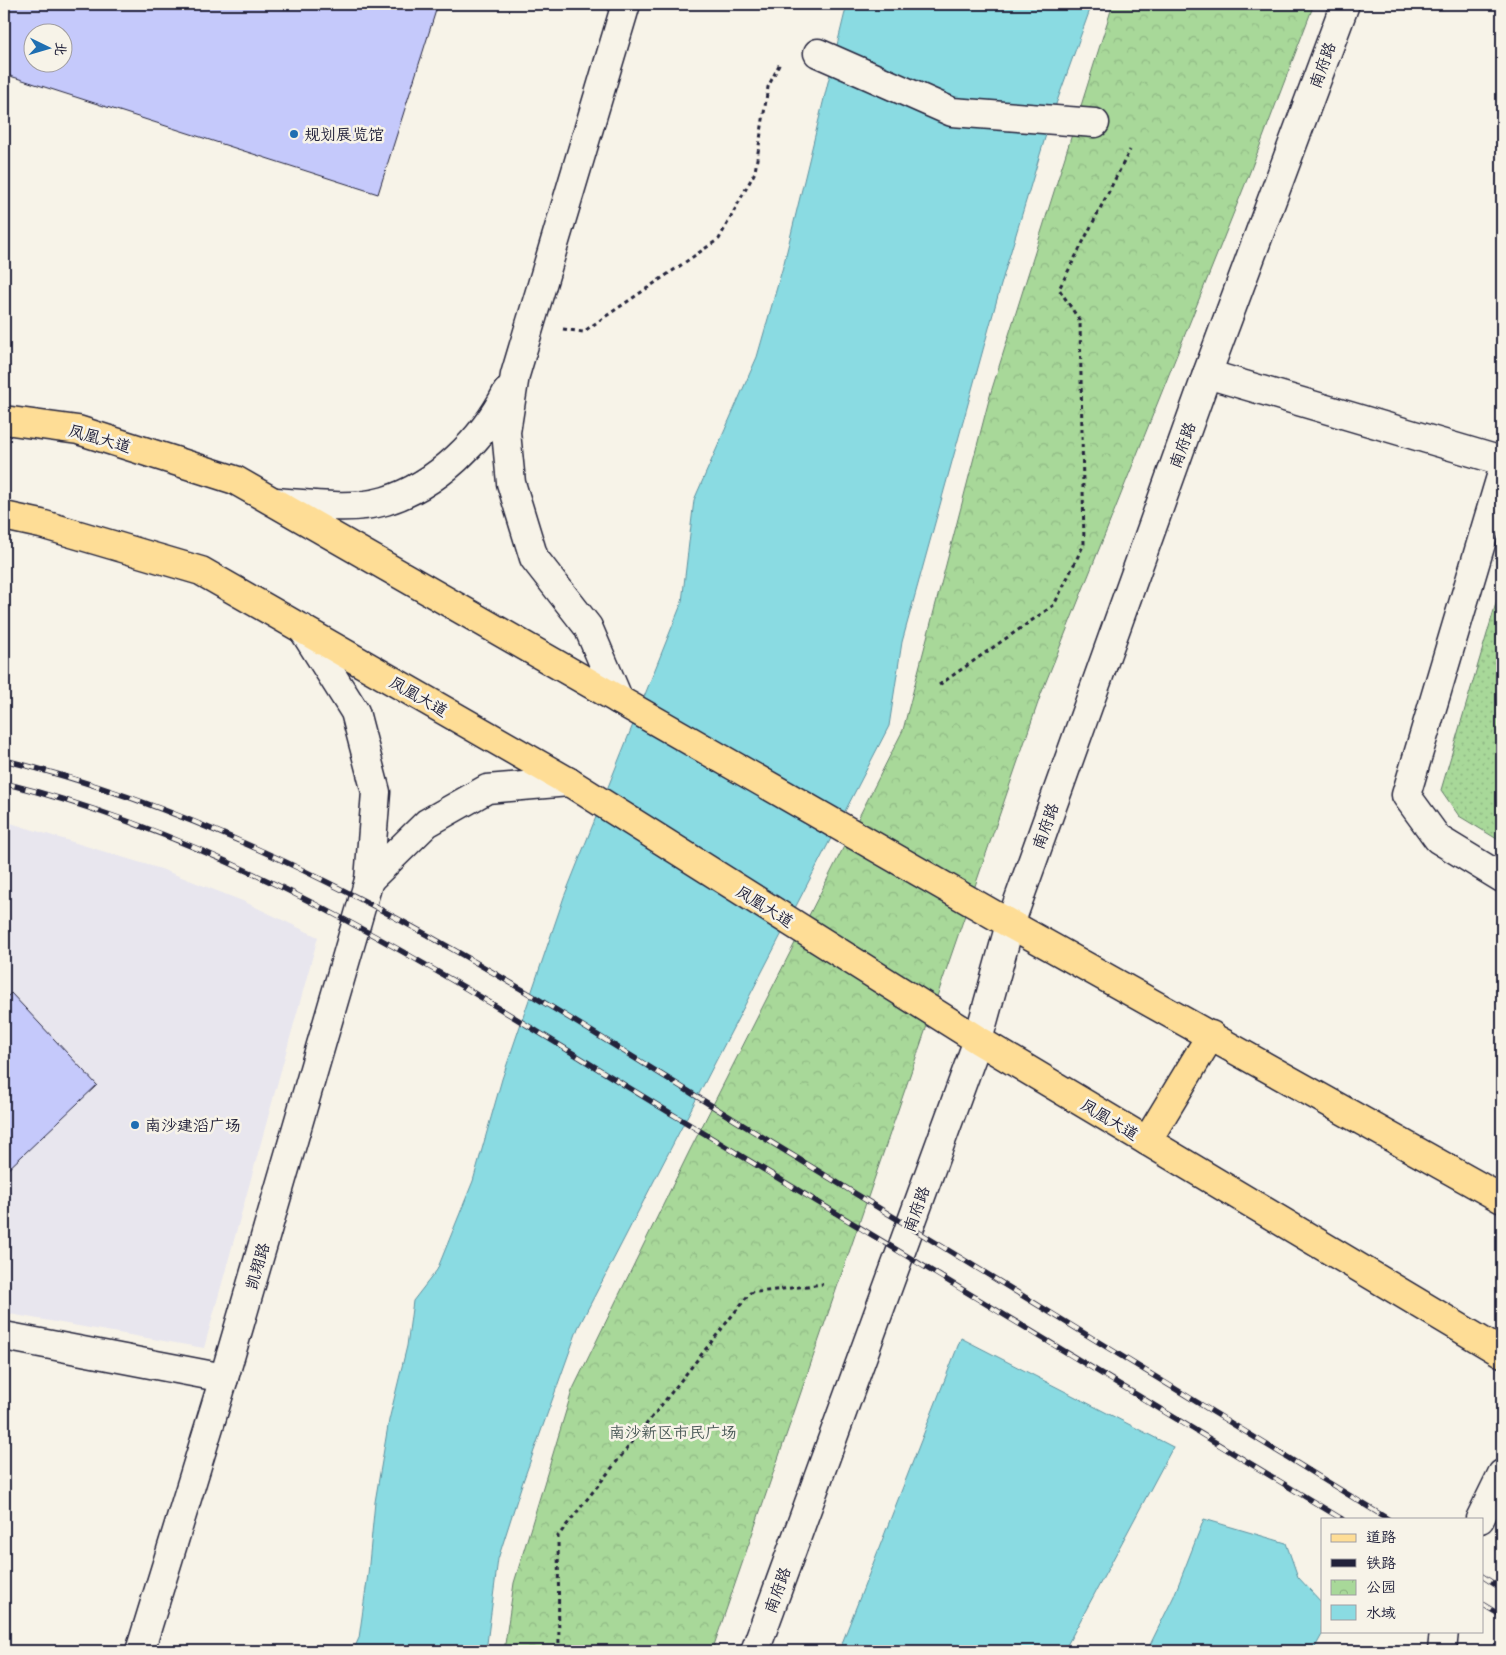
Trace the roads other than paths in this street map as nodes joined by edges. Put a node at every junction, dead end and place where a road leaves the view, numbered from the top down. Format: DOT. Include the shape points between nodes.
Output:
graph roads {
  1 [pos="626,4"];
  2 [pos="1345,4"];
  3 [pos="818,53"];
  4 [pos="1095,123"];
  5 [pos="1207,374"];
  6 [pos="515,375"];
  7 [pos="4,420"];
  8 [pos="1502,461"];
  9 [pos="1502,473"];
  10 [pos="275,502"];
  11 [pos="4,516"];
  12 [pos="302,628"];
  13 [pos="619,700"];
  14 [pos="569,782"];
  15 [pos="1502,878"];
  16 [pos="369,880"];
  17 [pos="1010,924"];
  18 [pos="1212,1035"];
  19 [pos="978,1040"];
  20 [pos="1147,1141"];
  21 [pos="1502,1200"];
  22 [pos="4,1336"];
  23 [pos="1502,1353"];
  24 [pos="224,1378"];
  25 [pos="1502,1474"];
  26 [pos="1480,1518"];
  27 [pos="1444,1632"];
  28 [pos="140,1651"];
  29 [pos="755,1651"];
  30 [pos="1442,1651"];
  1 -- 6 [label="street"];
  2 -- 5 [label="street, 南府路"];
  3 -- 4 [label="street" via="952,112"];
  5 -- 8 [label="street"];
  5 -- 17 [label="street, 南府路"];
  6 -- 10 [label="street" via="480,436 427,482 385,501 353,505"];
  6 -- 13 [label="street" via="506,432 511,483 534,558 588,627"];
  7 -- 10 [label="main road, 凤凰大道" via="78,430 235,480"];
  9 -- 15 [label="street" via="1406,795 1438,839"];
  10 -- 13 [label="main road, 凤凰大道"];
  11 -- 12 [label="main road, 凤凰大道" via="201,571"];
  12 -- 14 [label="main road, 凤凰大道"];
  12 -- 16 [label="street, 凯翔路" via="355,712 376,792"];
  13 -- 17 [label="main road, 凤凰大道"];
  14 -- 16 [label="street" via="487,789 427,823"];
  14 -- 19 [label="main road, 凤凰大道"];
  16 -- 24 [label="street, 凯翔路"];
  17 -- 18 [label="main road, 凤凰大道"];
  17 -- 19 [label="street, 南府路"];
  18 -- 20 [label="main road"];
  18 -- 21 [label="main road, 凤凰大道"];
  19 -- 20 [label="main road, 凤凰大道"];
  19 -- 29 [label="street, 南府路"];
  20 -- 23 [label="main road, 凤凰大道"];
  22 -- 24 [label="street"];
  24 -- 28 [label="street, 凯翔路"];
  25 -- 26 [label="street"];
  27 -- 30 [label="street"];
}
